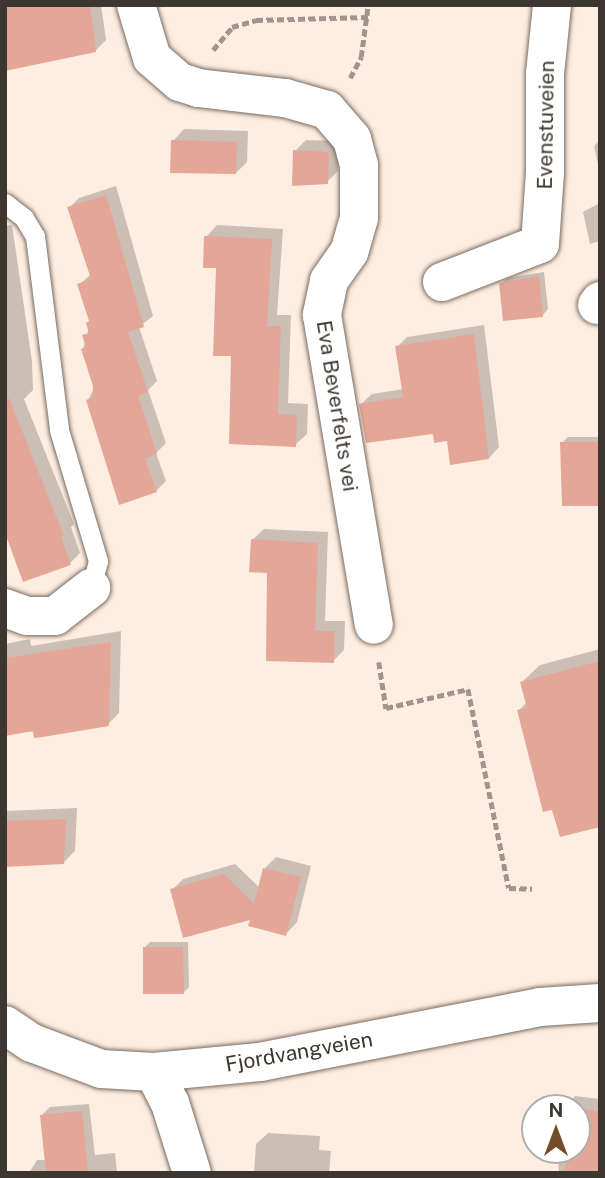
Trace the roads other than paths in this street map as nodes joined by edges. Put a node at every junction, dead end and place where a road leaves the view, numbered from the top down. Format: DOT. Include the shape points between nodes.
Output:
graph roads {
  1 [pos="136,5"];
  2 [pos="552,5"];
  3 [pos="5,203"];
  4 [pos="442,282"];
  5 [pos="91,588"];
  6 [pos="5,608"];
  7 [pos="374,625"];
  8 [pos="600,1003"];
  9 [pos="5,1025"];
  10 [pos="154,1072"];
  11 [pos="192,1173"];
  1 -- 7 [label="street, Eva Beverfelts vei" via="152,58 180,82 285,98 327,110 352,139 359,165 359,218 349,252 329,281 322,316"];
  2 -- 4 [label="street, Evenstuveien" via="545,74 540,244"];
  3 -- 5 [label="lane" via="24,218 35,236 59,430 98,561"];
  5 -- 6 [label="street" via="55,616 27,616"];
  8 -- 10 [label="street, Fjordvangveien" via="501,1014 260,1062"];
  9 -- 10 [label="street, Fjordvangveien" via="32,1043 101,1069"];
  10 -- 11 [label="street" via="170,1103"];
}
